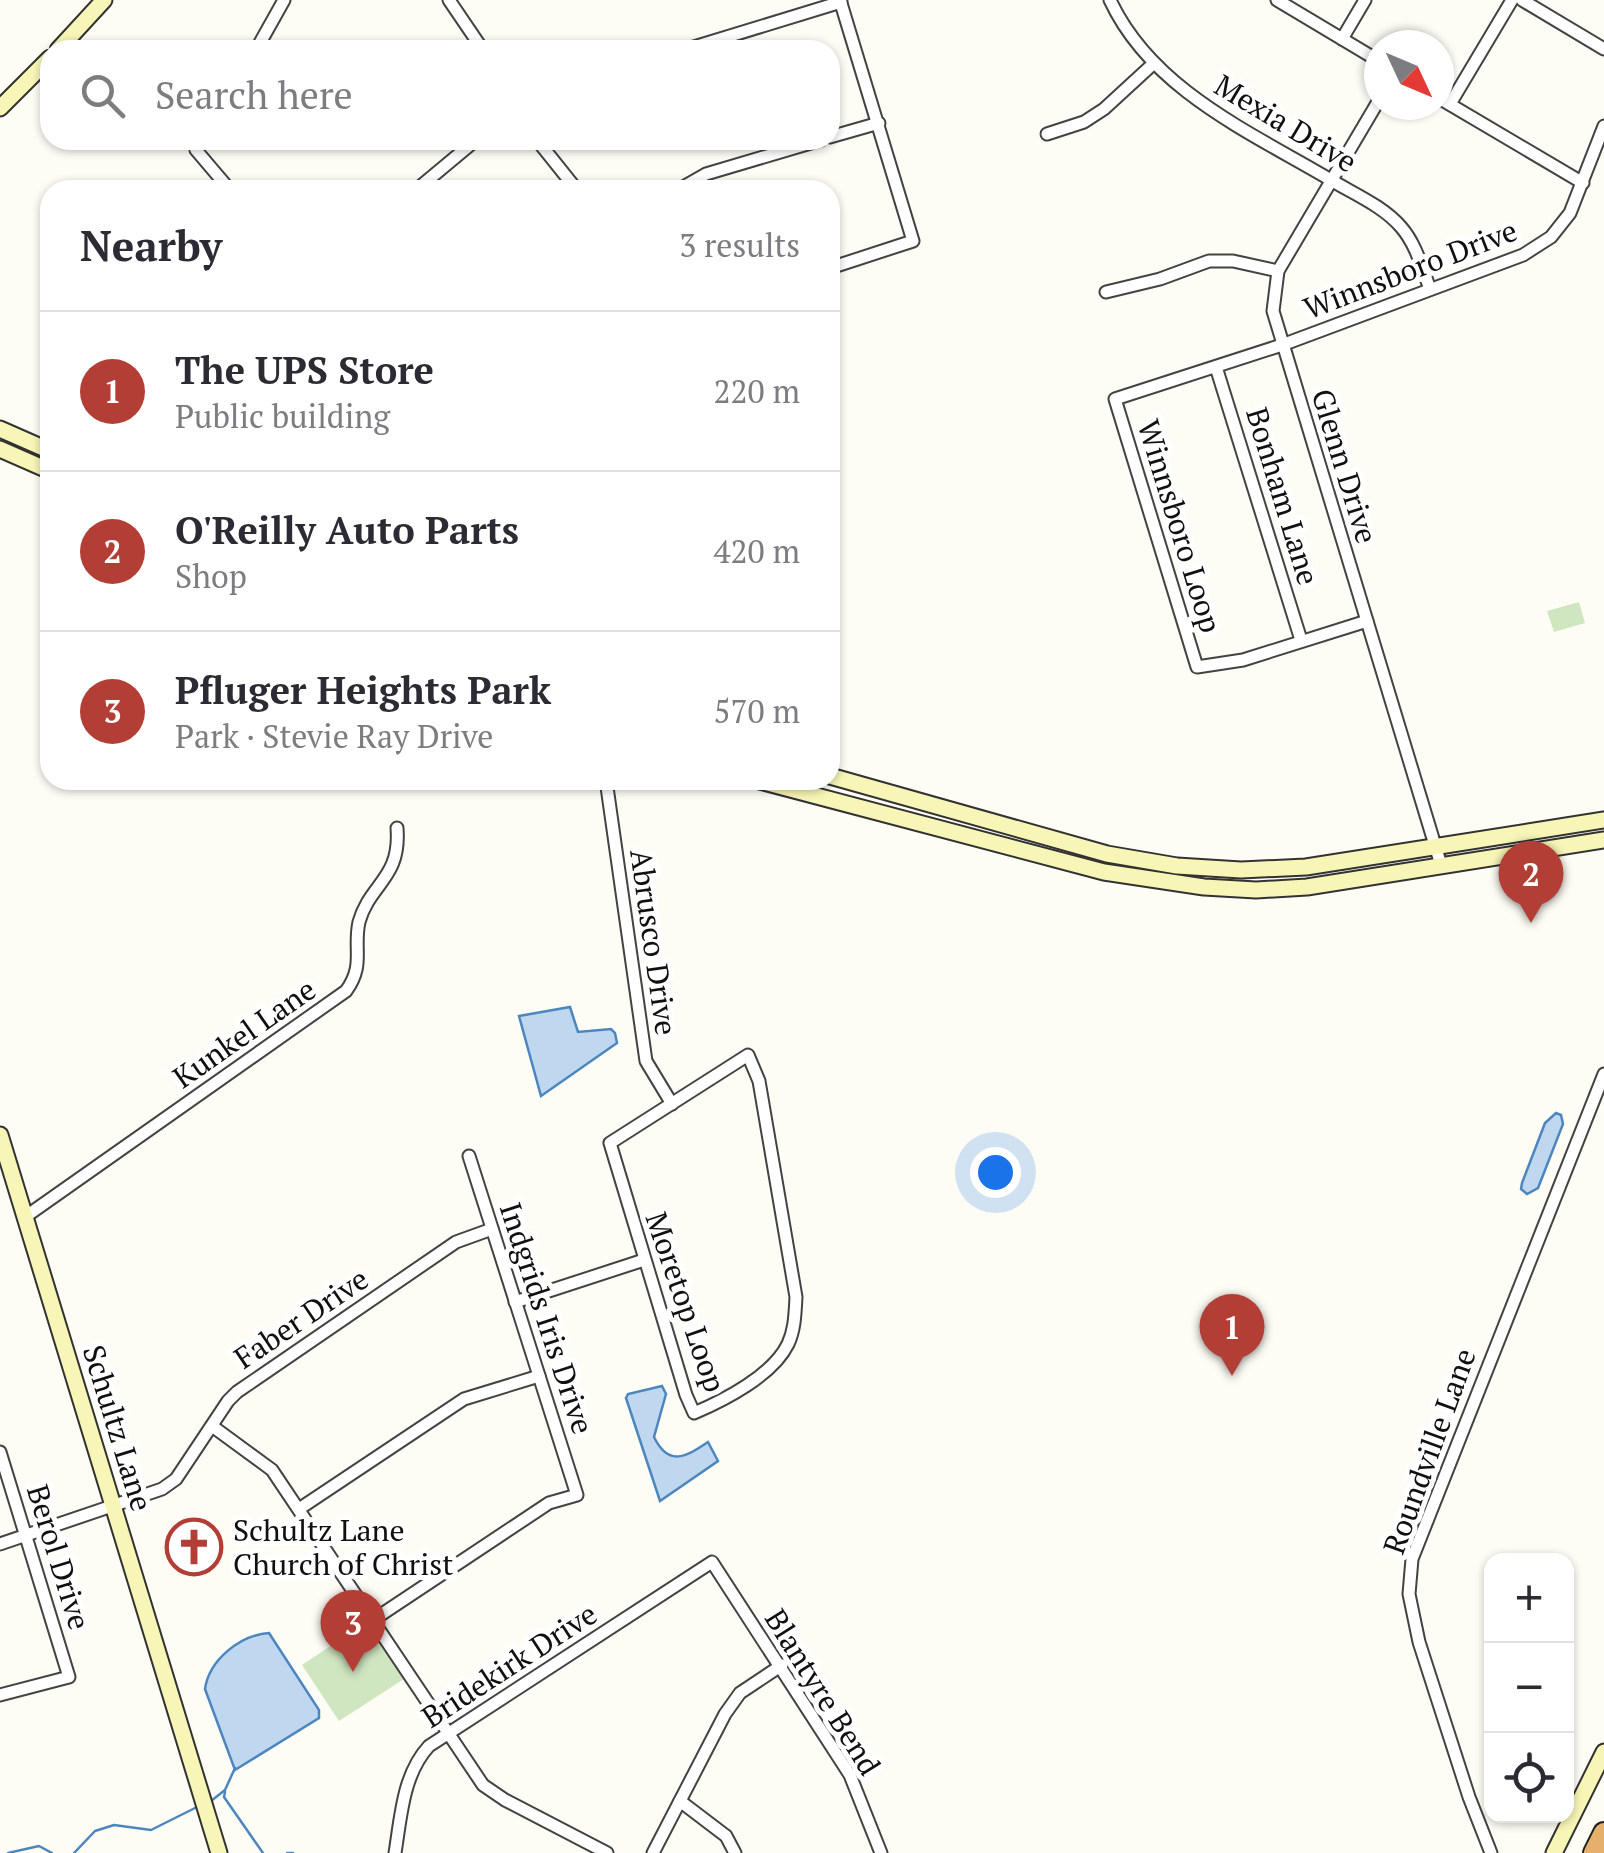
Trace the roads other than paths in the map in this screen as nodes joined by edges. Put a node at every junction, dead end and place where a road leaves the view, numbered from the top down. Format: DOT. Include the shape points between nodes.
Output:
graph roads {
  1 [pos="104,0"];
  2 [pos="284,0"];
  3 [pos="1110,0"];
  4 [pos="1276,0"];
  5 [pos="1365,0"];
  6 [pos="1512,0"];
  7 [pos="1522,0"];
  8 [pos="841,1"];
  9 [pos="455,2"];
  10 [pos="67,40"];
  11 [pos="261,40"];
  12 [pos="477,40"];
  13 [pos="716,40"];
  14 [pos="1342,40"];
  15 [pos="1604,48"];
  16 [pos="1364,53"];
  17 [pos="1153,64"];
  18 [pos="40,68"];
  19 [pos="1454,86"];
  20 [pos="1454,107"];
  21 [pos="0,108"];
  22 [pos="1367,120"];
  23 [pos="880,122"];
  24 [pos="1604,126"];
  25 [pos="1047,134"];
  26 [pos="840,135"];
  27 [pos="203,150"];
  28 [pos="464,150"];
  29 [pos="545,150"];
  30 [pos="787,150"];
  31 [pos="223,180"];
  32 [pos="428,180"];
  33 [pos="569,180"];
  34 [pos="696,180"];
  35 [pos="1332,181"];
  36 [pos="1582,183"];
  37 [pos="840,265"];
  38 [pos="1278,271"];
  39 [pos="1430,288"];
  40 [pos="1106,292"];
  41 [pos="1282,345"];
  42 [pos="1216,366"];
  43 [pos="0,429"];
  44 [pos="40,447"];
  45 [pos="0,449"];
  46 [pos="40,467"];
  47 [pos="1366,620"];
  48 [pos="1301,640"];
  49 [pos="840,779"];
  50 [pos="607,790"];
  51 [pos="794,790"];
  52 [pos="1604,820"];
  53 [pos="397,828"];
  54 [pos="1042,835"];
  55 [pos="1604,840"];
  56 [pos="1435,848"];
  57 [pos="1037,854"];
  58 [pos="1441,865"];
  59 [pos="1177,866"];
  60 [pos="1176,884"];
  61 [pos="1604,1074"];
  62 [pos="672,1104"];
  63 [pos="0,1135"];
  64 [pos="469,1156"];
  65 [pos="25,1217"];
  66 [pos="492,1229"];
  67 [pos="644,1260"];
  68 [pos="515,1302"];
  69 [pos="538,1376"];
  70 [pos="212,1426"];
  71 [pos="0,1452"];
  72 [pos="113,1506"];
  73 [pos="299,1509"];
  74 [pos="27,1536"];
  75 [pos="0,1544"];
  76 [pos="712,1562"];
  77 [pos="373,1620"];
  78 [pos="782,1665"];
  79 [pos="0,1695"];
  80 [pos="448,1732"];
  81 [pos="1604,1752"];
  82 [pos="680,1801"];
  83 [pos="1604,1833"];
  84 [pos="219,1853"];
  85 [pos="395,1853"];
  86 [pos="607,1853"];
  87 [pos="652,1853"];
  88 [pos="735,1853"];
  89 [pos="881,1853"];
  90 [pos="1491,1853"];
  91 [pos="1554,1853"];
  92 [pos="1594,1853"];
  1 -- 10 [label="main road"];
  2 -- 11 [label="street"];
  3 -- 17 [label="street, Mexia Drive"];
  4 -- 14 [label="street"];
  5 -- 14 [label="street"];
  6 -- 19 [label="street"];
  7 -- 15 [label="street"];
  8 -- 13 [label="street"];
  8 -- 23 [label="street"];
  9 -- 12 [label="street"];
  14 -- 16 [label="street"];
  17 -- 25 [label="street" via="1104,109"];
  17 -- 35 [label="street, Mexia Drive" via="1212,110"];
  18 -- 21 [label="main road"];
  20 -- 36 [label="street"];
  22 -- 35 [label="street, Glenn Drive"];
  23 -- 26 [label="street"];
  23 -- 37 [label="street" via="914,241"];
  24 -- 36 [label="street, Winnsboro Drive"];
  27 -- 31 [label="street"];
  28 -- 32 [label="street"];
  29 -- 33 [label="street"];
  30 -- 34 [label="street"];
  35 -- 38 [label="street, Glenn Drive"];
  35 -- 39 [label="street, Mexia Drive" via="1400,226"];
  36 -- 39 [label="street, Winnsboro Drive" via="1551,237 1522,255"];
  38 -- 40 [label="street" via="1209,261"];
  38 -- 41 [label="street, Glenn Drive" via="1274,310"];
  39 -- 41 [label="street, Winnsboro Drive"];
  41 -- 42 [label="street, Winnsboro Loop"];
  41 -- 47 [label="street, Glenn Drive"];
  42 -- 48 [label="street, Bonham Lane"];
  42 -- 48 [label="street, Winnsboro Loop" via="1114,399 1191,648 1197,666 1243,660"];
  43 -- 44 [label="main road"];
  45 -- 46 [label="main road"];
  47 -- 48 [label="street, Winnsboro Loop"];
  47 -- 56 [label="street, Glenn Drive"];
  49 -- 54 [label="main road"];
  50 -- 62 [label="street, Abrusco Drive" via="646,1061"];
  51 -- 57 [label="main road"];
  52 -- 56 [label="main road"];
  53 -- 65 [label="street, Kunkel Lane" via="394,866 359,924 359,960 346,991"];
  54 -- 57 [label="main road"];
  54 -- 59 [label="main road"];
  55 -- 58 [label="main road"];
  56 -- 58 [label="street, Glenn Drive"];
  56 -- 59 [label="main road" via="1306,867"];
  57 -- 60 [label="main road"];
  58 -- 60 [label="main road" via="1306,887"];
  59 -- 60 [label="main road"];
  61 -- 90 [label="street, Roundville Lane" via="1412,1559 1409,1594 1419,1642"];
  62 -- 67 [label="street, Moretop Loop" via="610,1144"];
  62 -- 67 [label="street, Moretop Loop" via="748,1056 796,1297 788,1345 766,1370 694,1412"];
  63 -- 65 [label="main road, Schultz Lane"];
  64 -- 66 [label="street, Indgrids Iris Drive"];
  65 -- 72 [label="main road, Schultz Lane"];
  66 -- 68 [label="street, Indgrids Iris Drive"];
  66 -- 70 [label="street, Faber Drive" via="456,1242 237,1392"];
  67 -- 68 [label="street"];
  68 -- 69 [label="street, Indgrids Iris Drive"];
  69 -- 73 [label="street" via="464,1398"];
  69 -- 77 [label="street, Indgrids Iris Drive" via="578,1494 549,1503"];
  70 -- 72 [label="street, Faber Drive" via="176,1479"];
  70 -- 73 [label="street" via="264,1462"];
  71 -- 74 [label="street, Berol Drive"];
  72 -- 74 [label="street, Faber Drive"];
  72 -- 84 [label="main road, Schultz Lane"];
  73 -- 77 [label="street"];
  74 -- 75 [label="street, Faber Drive"];
  74 -- 79 [label="street, Berol Drive" via="69,1677"];
  76 -- 78 [label="street, Blantyre Bend"];
  76 -- 80 [label="street, Bridekirk Drive"];
  77 -- 80 [label="street"];
  78 -- 82 [label="street" via="740,1693"];
  78 -- 89 [label="street, Blantyre Bend" via="850,1774"];
  80 -- 85 [label="street, Bridekirk Drive" via="414,1766"];
  80 -- 86 [label="street" via="493,1793"];
  81 -- 91 [label="main road"];
  82 -- 87 [label="street"];
  82 -- 88 [label="street" via="726,1836"];
  83 -- 92 [label="highway"];
}
